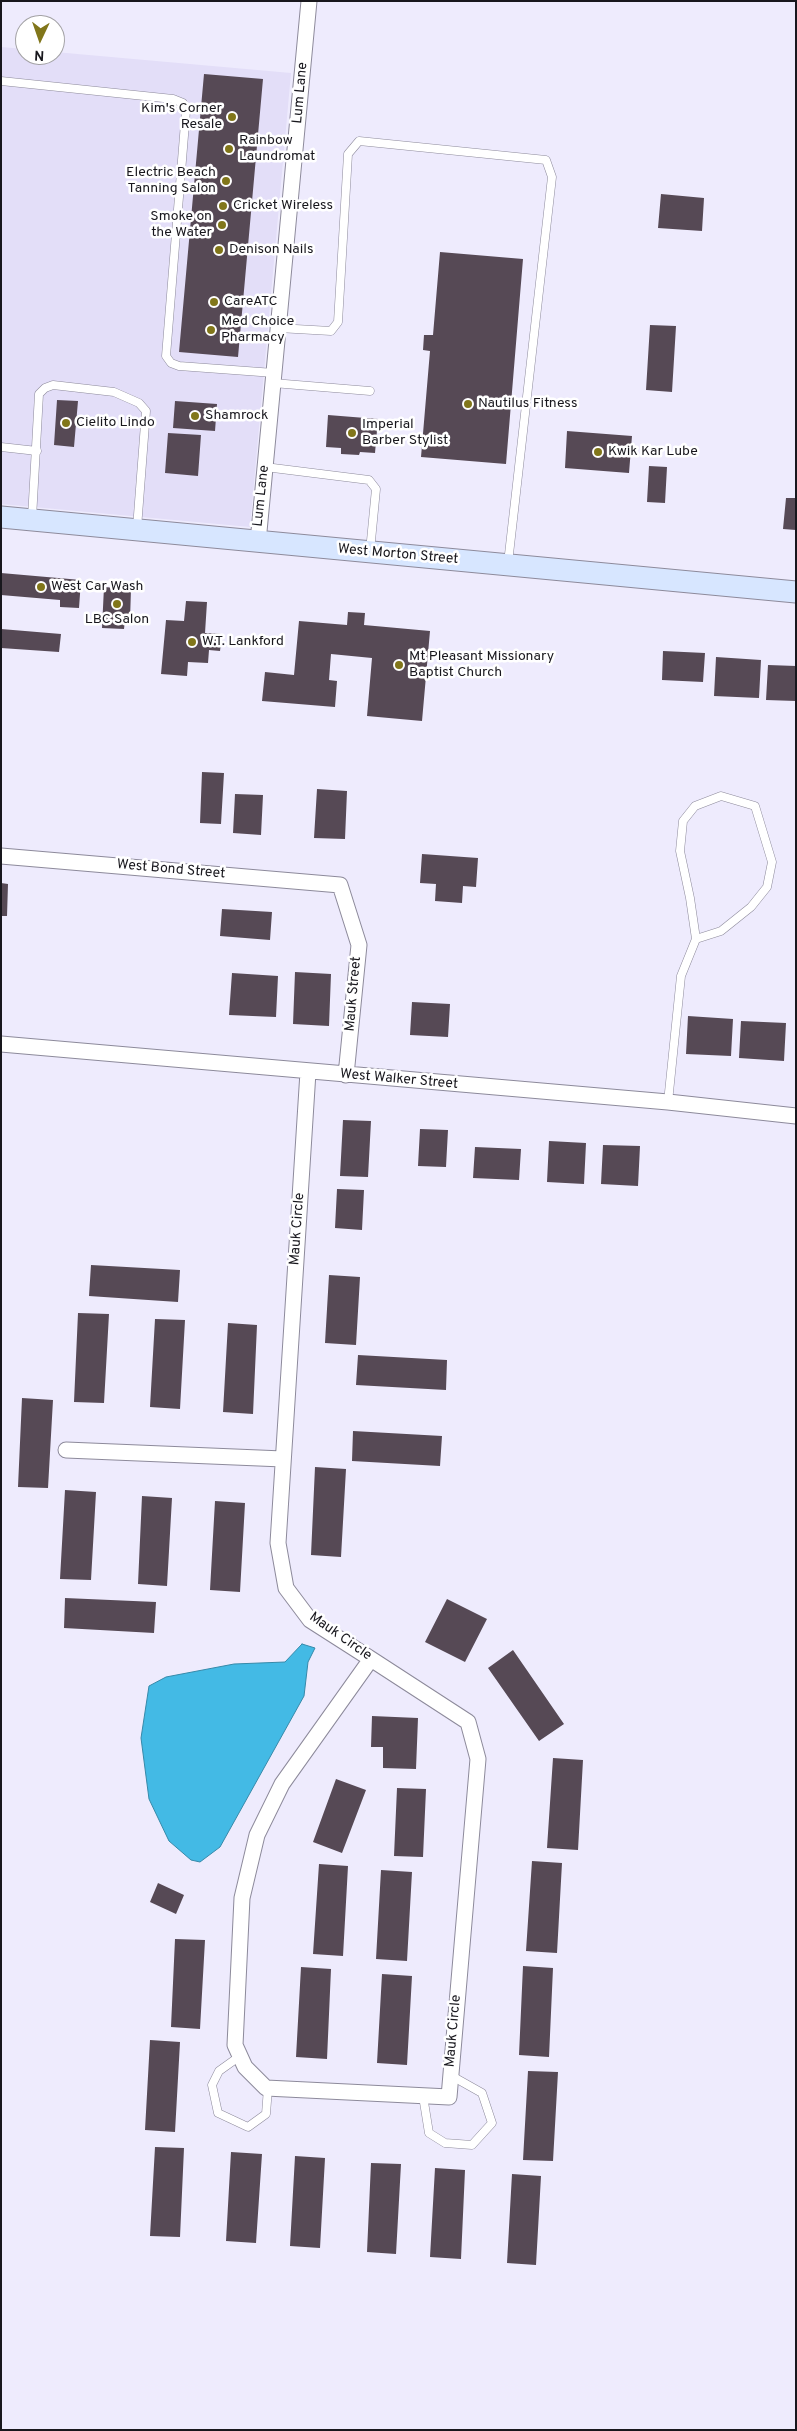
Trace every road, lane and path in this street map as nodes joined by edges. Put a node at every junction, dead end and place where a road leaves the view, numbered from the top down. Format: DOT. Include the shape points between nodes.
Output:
graph roads {
  1 [pos="310,1"];
  2 [pos="1,81"];
  3 [pos="278,328"];
  4 [pos="274,378"];
  5 [pos="370,391"];
  6 [pos="1,447"];
  7 [pos="37,451"];
  8 [pos="265,467"];
  9 [pos="1,517"];
  10 [pos="32,520"];
  11 [pos="137,530"];
  12 [pos="258,542"];
  13 [pos="369,552"];
  14 [pos="508,565"];
  15 [pos="796,592"];
  16 [pos="1,856"];
  17 [pos="340,885"];
  18 [pos="696,939"];
  19 [pos="1,1044"];
  20 [pos="308,1072"];
  21 [pos="346,1075"];
  22 [pos="668,1102"];
  23 [pos="796,1116"];
  24 [pos="66,1450"];
  25 [pos="283,1459"];
  26 [pos="372,1659"];
  27 [pos="240,2056"];
  28 [pos="450,2075"];
  29 [pos="268,2088"];
  30 [pos="423,2096"];
  1 -- 3 [label="street, Lum Lane"];
  2 -- 4 [label="lane" via="173,99 183,103 186,112 166,356 170,363 179,366"];
  3 -- 4 [label="street, Lum Lane"];
  3 -- 14 [label="lane" via="331,331 338,322 348,154 359,141 546,160 552,177"];
  4 -- 5 [label="lane"];
  4 -- 8 [label="street, Lum Lane"];
  6 -- 7 [label="lane"];
  7 -- 10 [label="lane"];
  7 -- 11 [label="lane" via="39,394 45,388 53,385 114,392 139,403 146,411"];
  8 -- 12 [label="street, Lum Lane"];
  8 -- 13 [label="lane" via="369,480 376,489"];
  9 -- 10 [label="main road, West Morton Street"];
  10 -- 11 [label="main road, West Morton Street"];
  11 -- 12 [label="main road, West Morton Street"];
  12 -- 13 [label="main road, West Morton Street"];
  13 -- 14 [label="main road, West Morton Street"];
  14 -- 15 [label="main road, West Morton Street"];
  16 -- 17 [label="street, West Bond Street"];
  17 -- 21 [label="street, Mauk Street" via="359,945"];
  18 -- 18 [label="lane" via="680,851 683,821 695,806 721,796 754,806 772,862 767,887 750,907 721,931"];
  18 -- 22 [label="lane" via="681,976"];
  19 -- 20 [label="street, West Walker Street"];
  20 -- 21 [label="street, West Walker Street"];
  20 -- 25 [label="street, Mauk Circle"];
  21 -- 22 [label="street, West Walker Street"];
  22 -- 23 [label="street, West Walker Street"];
  24 -- 25 [label="street"];
  25 -- 26 [label="street, Mauk Circle" via="278,1543 286,1588 310,1620"];
  26 -- 27 [label="street" via="282,1784 257,1835 242,1898 235,2045"];
  26 -- 28 [label="street, Mauk Circle" via="468,1722 478,1759"];
  27 -- 29 [label="street" via="245,2067"];
  27 -- 29 [label="lane" via="219,2071 212,2085 218,2113 248,2126 266,2114"];
  28 -- 30 [label="street, Mauk Circle" via="449,2097"];
  28 -- 30 [label="lane" via="482,2093 492,2123 472,2145 445,2143 429,2133"];
  29 -- 30 [label="street"];
}
